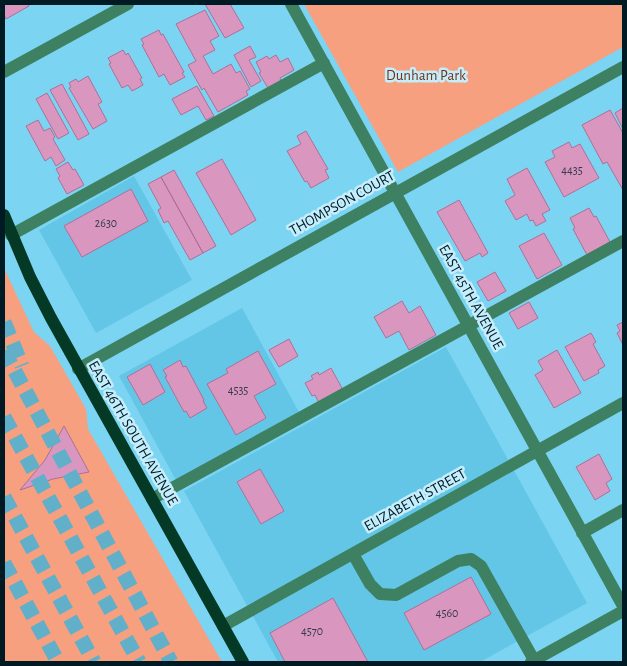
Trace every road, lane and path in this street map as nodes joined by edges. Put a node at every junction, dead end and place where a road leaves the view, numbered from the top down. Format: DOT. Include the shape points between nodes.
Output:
graph roads {
  1 [pos="128,4"];
  2 [pos="291,4"];
  3 [pos="324,63"];
  4 [pos="623,67"];
  5 [pos="4,72"];
  6 [pos="395,192"];
  7 [pos="4,216"];
  8 [pos="11,235"];
  9 [pos="623,241"];
  10 [pos="469,326"];
  11 [pos="78,369"];
  12 [pos="623,404"];
  13 [pos="537,451"];
  14 [pos="152,499"];
  15 [pos="623,510"];
  16 [pos="582,533"];
  17 [pos="353,554"];
  18 [pos="623,606"];
  19 [pos="623,611"];
  20 [pos="223,626"];
  21 [pos="532,661"];
  22 [pos="243,662"];
  1 -- 5 [label="street"];
  2 -- 3 [label="street, EAST 45TH AVENUE"];
  3 -- 6 [label="street, EAST 45TH AVENUE"];
  3 -- 8 [label="street"];
  4 -- 6 [label="street, THOMPSON COURT"];
  6 -- 10 [label="street, EAST 45TH AVENUE"];
  6 -- 11 [label="street, THOMPSON COURT"];
  7 -- 8 [label="main road, EAST 46TH SOUTH AVENUE"];
  8 -- 11 [label="main road, EAST 46TH SOUTH AVENUE"];
  9 -- 10 [label="street"];
  10 -- 13 [label="street, EAST 45TH AVENUE"];
  10 -- 14 [label="street"];
  11 -- 14 [label="main road, EAST 46TH SOUTH AVENUE"];
  12 -- 13 [label="street, ELIZABETH STREET"];
  13 -- 16 [label="street, EAST 45TH AVENUE"];
  13 -- 17 [label="street, ELIZABETH STREET"];
  14 -- 20 [label="main road, EAST 46TH SOUTH AVENUE"];
  15 -- 16 [label="street"];
  16 -- 18 [label="street, EAST 45TH AVENUE"];
  17 -- 20 [label="street, ELIZABETH STREET"];
  17 -- 21 [label="street" via="370,584 380,594 396,595 458,561 471,559 481,566"];
  19 -- 21 [label="street"];
  20 -- 22 [label="main road, EAST 46TH SOUTH AVENUE"];
}
